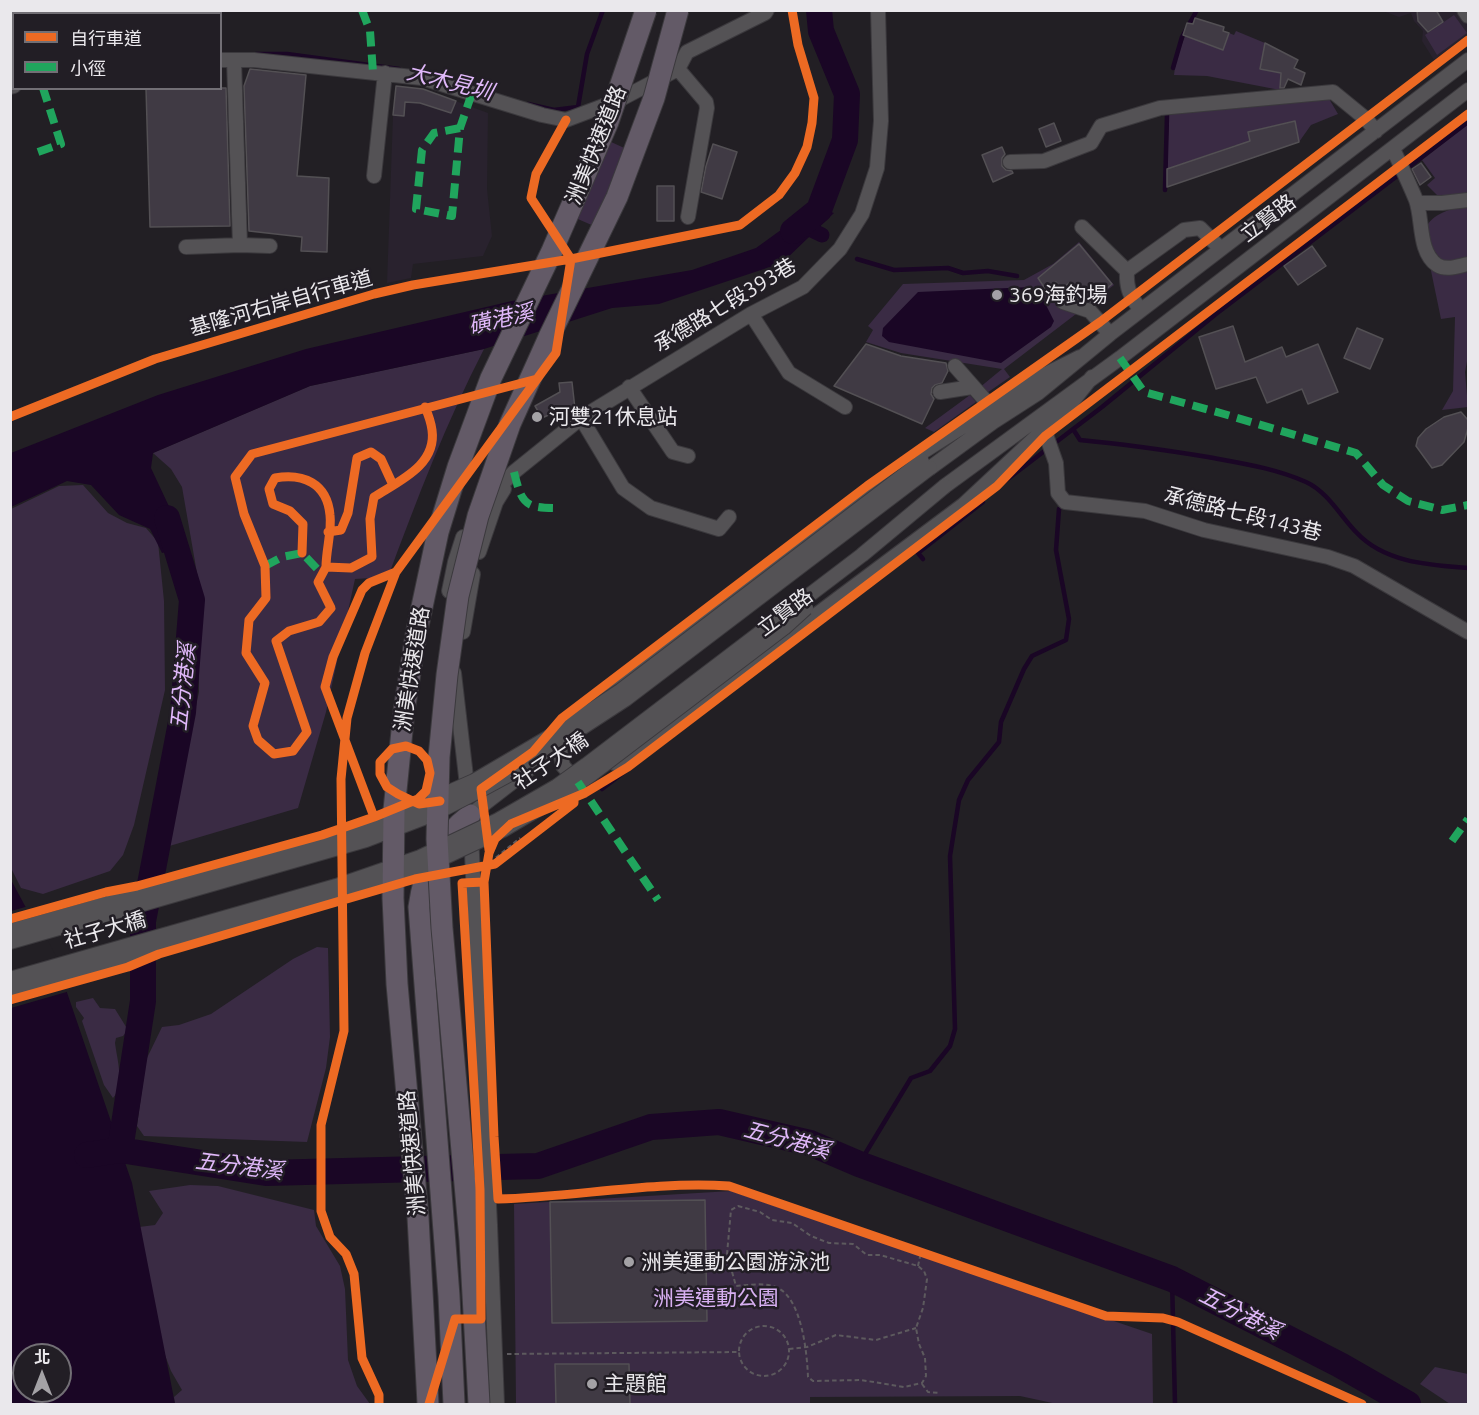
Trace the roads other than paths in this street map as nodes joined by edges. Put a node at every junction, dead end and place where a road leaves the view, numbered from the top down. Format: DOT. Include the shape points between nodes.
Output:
graph roads {
  1 [pos="646,10"];
  2 [pos="678,10"];
  3 [pos="767,10"];
  4 [pos="878,10"];
  5 [pos="1464,10"];
  6 [pos="1468,16"];
  7 [pos="227,60"];
  8 [pos="1468,60"];
  9 [pos="678,69"];
  10 [pos="385,74"];
  11 [pos="1468,90"];
  12 [pos="1376,131"];
  13 [pos="1393,149"];
  14 [pos="1010,162"];
  15 [pos="374,176"];
  16 [pos="1468,200"];
  17 [pos="1417,203"];
  18 [pos="688,217"];
  19 [pos="1082,227"];
  20 [pos="240,245"];
  21 [pos="270,246"];
  22 [pos="186,247"];
  23 [pos="1215,254"];
  24 [pos="1468,264"];
  25 [pos="1127,271"];
  26 [pos="1225,277"];
  27 [pos="1063,302"];
  28 [pos="1141,310"];
  29 [pos="751,314"];
  30 [pos="1110,334"];
  31 [pos="1080,357"];
  32 [pos="955,366"];
  33 [pos="1092,377"];
  34 [pos="629,387"];
  35 [pos="972,387"];
  36 [pos="940,392"];
  37 [pos="845,407"];
  38 [pos="992,408"];
  39 [pos="581,418"];
  40 [pos="1044,429"];
  41 [pos="688,456"];
  42 [pos="926,465"];
  43 [pos="514,472"];
  44 [pos="945,486"];
  45 [pos="729,516"];
  46 [pos="862,555"];
  47 [pos="1468,632"];
  48 [pos="456,690"];
  49 [pos="559,746"];
  50 [pos="578,782"];
  51 [pos="470,815"];
  52 [pos="471,837"];
  53 [pos="10,931"];
  54 [pos="10,942"];
  55 [pos="422,952"];
  56 [pos="10,978"];
  57 [pos="10,990"];
  58 [pos="428,1404"];
  59 [pos="454,1404"];
  60 [pos="479,1404"];
  61 [pos="497,1404"];
  1 -- 58 [label="highway, 洲美快速道路, bridge" via="608,122 491,378 458,467 438,532 405,700 394,810 393,898"];
  2 -- 60 [label="highway, 洲美快速道路, bridge" via="654,98 616,197 510,424 478,516 457,608 439,757 437,839 470,1240"];
  3 -- 9 [label="street" via="687,52"];
  4 -- 29 [label="street, 承德路七段393巷" via="881,121 877,168 862,214 840,249 803,287"];
  5 -- 6 [label="street"];
  7 -- 10 [label="street"];
  7 -- 20 [label="street"];
  8 -- 12 [label="street, 立賢路"];
  9 -- 10 [label="street" via="619,100 566,120 422,78"];
  9 -- 18 [label="street" via="707,108"];
  10 -- 15 [label="street"];
  11 -- 13 [label="street, 立賢路"];
  12 -- 14 [label="street" via="1333,92 1160,108 1101,126 1091,143 1044,161"];
  12 -- 23 [label="street, 立賢路"];
  13 -- 17 [label="street"];
  13 -- 26 [label="street, 立賢路"];
  16 -- 17 [label="street"];
  17 -- 24 [label="street" via="1431,259 1445,268"];
  19 -- 25 [label="street"];
  20 -- 21 [label="street"];
  20 -- 22 [label="street"];
  23 -- 25 [label="street" via="1200,228 1184,230"];
  23 -- 26 [label="street"];
  23 -- 28 [label="street, 立賢路"];
  25 -- 28 [label="street" via="1126,285"];
  26 -- 33 [label="street, 立賢路"];
  27 -- 30 [label="street" via="1090,311"];
  28 -- 30 [label="street, 立賢路"];
  29 -- 34 [label="street, 承德路七段393巷"];
  29 -- 37 [label="street" via="789,373"];
  30 -- 31 [label="street, 立賢路"];
  31 -- 38 [label="street, 立賢路"];
  31 -- 42 [label="street, 立賢路" via="1038,393"];
  32 -- 35 [label="street"];
  33 -- 40 [label="street, 立賢路"];
  33 -- 44 [label="street, 立賢路"];
  34 -- 39 [label="street, 承德路七段393巷"];
  34 -- 41 [label="street" via="673,452"];
  35 -- 36 [label="street"];
  35 -- 38 [label="street"];
  38 -- 49 [label="street, 立賢路" via="921,453 593,700"];
  39 -- 43 [label="street, 承德路七段393巷"];
  39 -- 45 [label="street" via="623,488 651,508 719,529"];
  40 -- 47 [label="street, 承德路七段143巷" via="1056,463 1058,494 1065,502 1145,511 1204,530 1328,557 1354,566"];
  40 -- 50 [label="street, 立賢路" via="963,505 625,758"];
  42 -- 53 [label="street, bridge" via="620,691 474,781 390,819 334,838"];
  42 -- 54 [label="street, 社子大橋, bridge" via="626,699 477,792 434,814 366,840"];
  43 -- 48 [label="street, 承德路七段393巷" via="496,502 482,540"];
  43 -- 48 [label="street, 承德路七段393巷" via="476,514 455,562 450,620"];
  44 -- 46 [label="street, 社子大橋, bridge"];
  46 -- 56 [label="street, 社子大橋, bridge" via="586,765 498,820 420,857 336,886"];
  46 -- 57 [label="street, bridge" via="784,628 592,774 504,830 424,867 339,897"];
  48 -- 51 [label="street, 承德路七段393巷"];
  49 -- 50 [label="street" via="563,766"];
  49 -- 51 [label="street, 立賢路"];
  50 -- 52 [label="street, 立賢路"];
  51 -- 52 [label="street, 承德路七段393巷"];
  51 -- 55 [label="highway" via="453,828 430,864 419,908"];
  52 -- 55 [label="highway" via="456,847 438,872 426,904"];
  52 -- 61 [label="street, 承德路七段393巷"];
  55 -- 59 [label="highway"];
}
